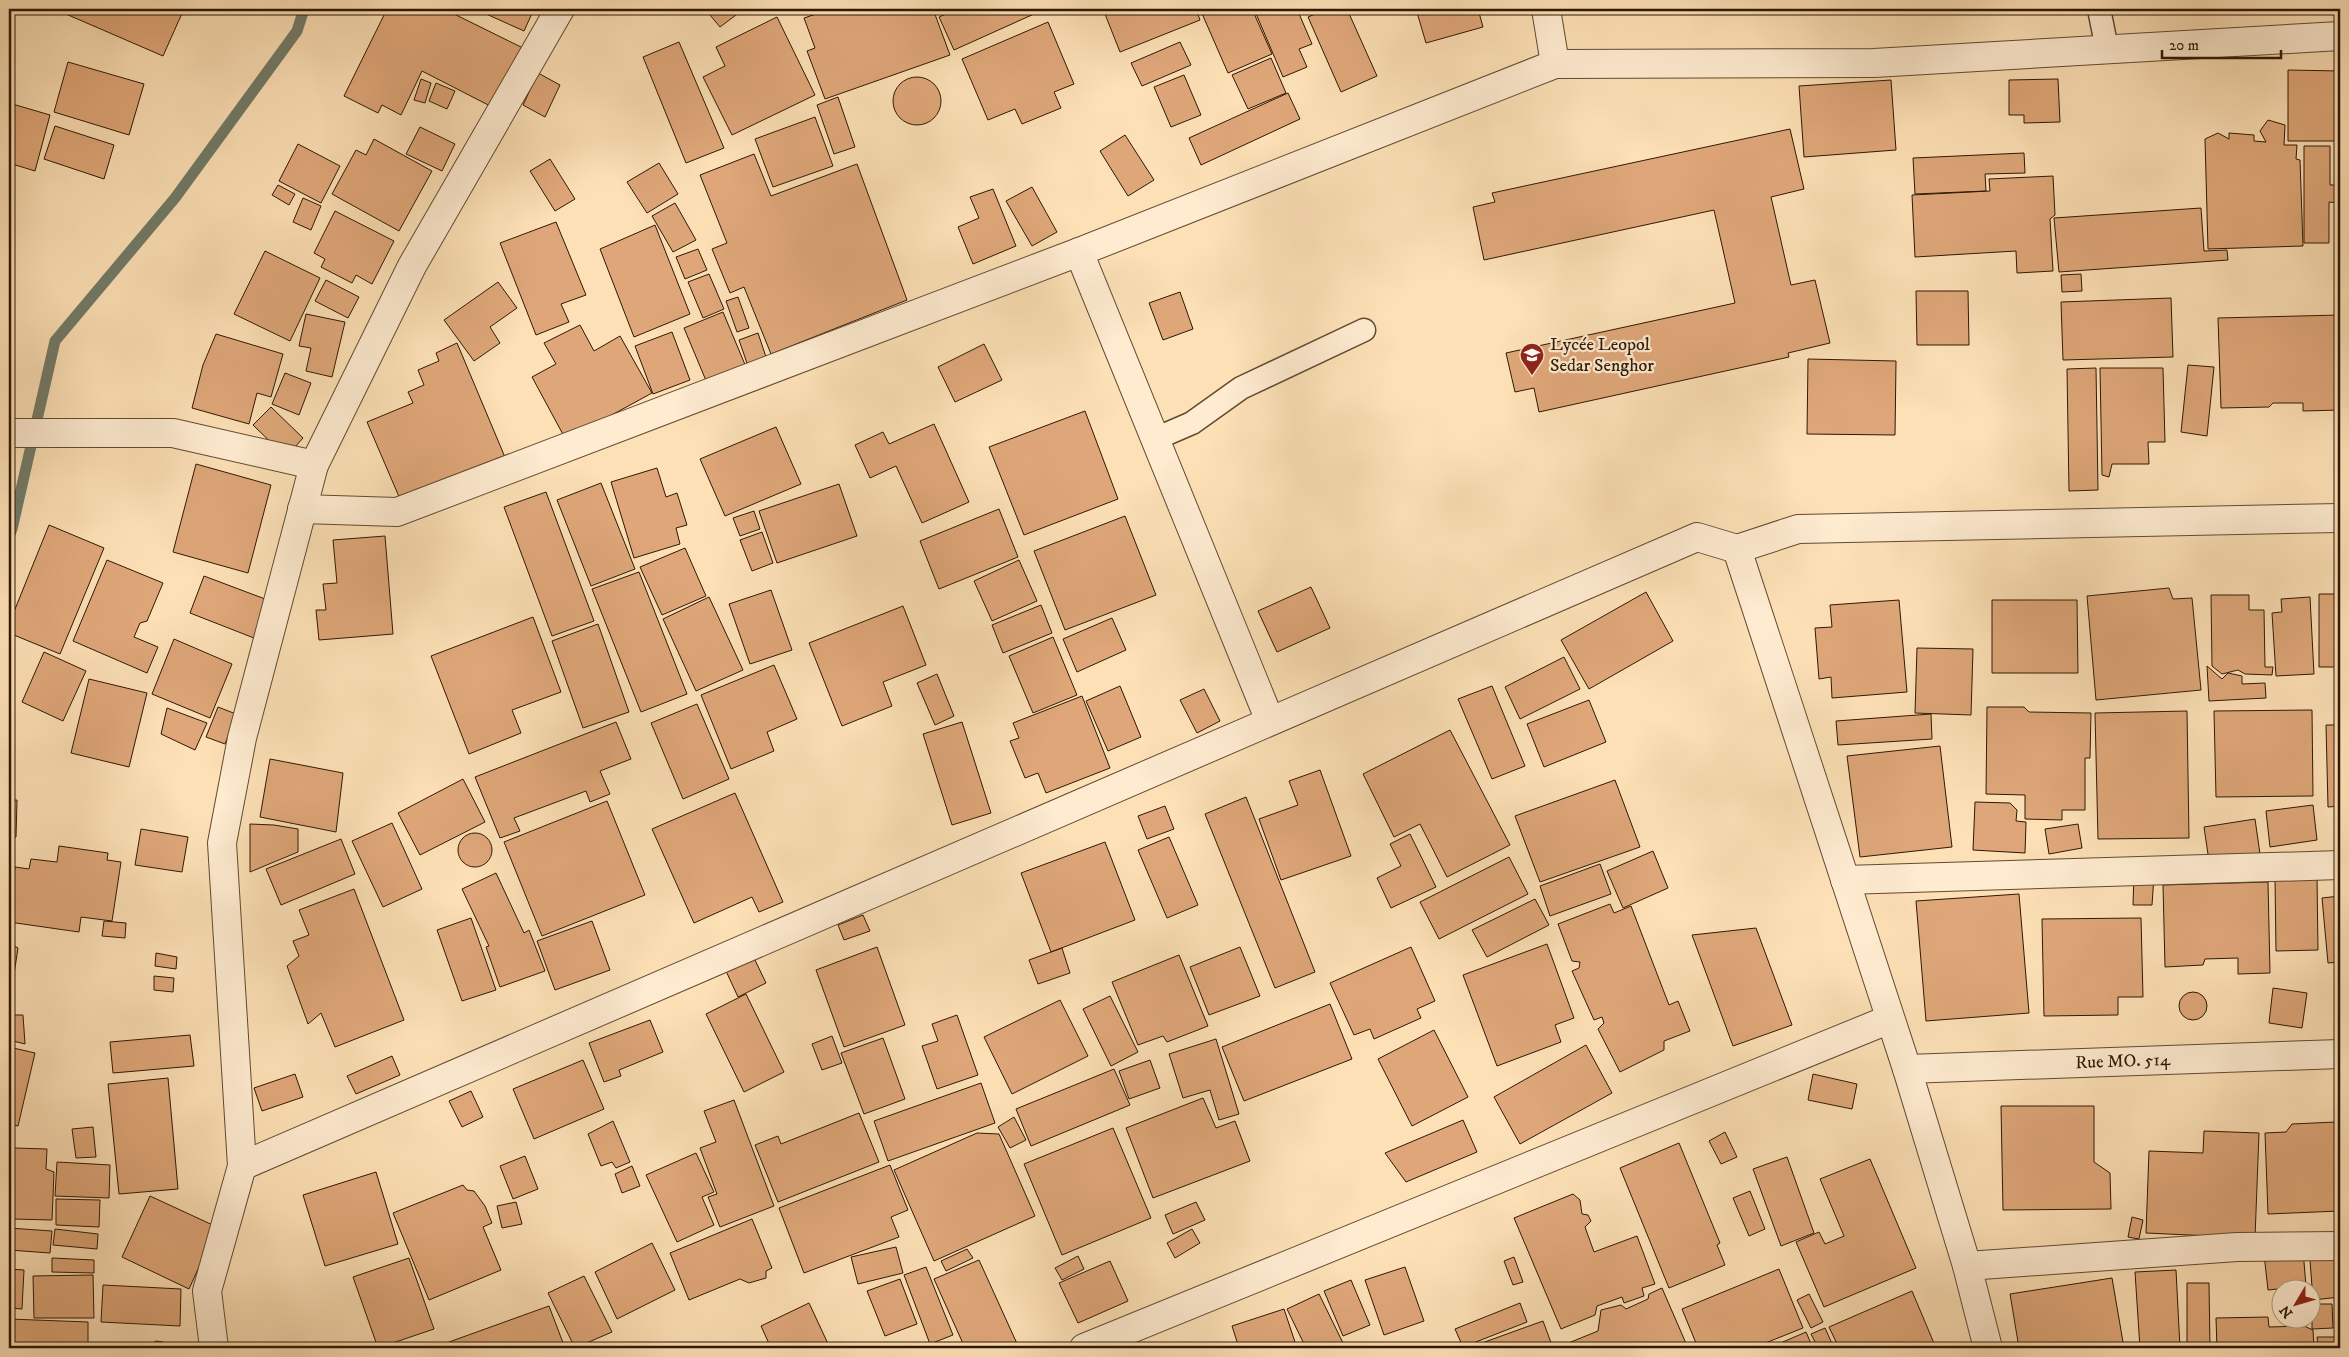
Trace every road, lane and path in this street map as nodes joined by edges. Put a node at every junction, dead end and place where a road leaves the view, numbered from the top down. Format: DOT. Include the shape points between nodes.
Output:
graph roads {
  1 [pos="560,9"];
  2 [pos="1546,9"];
  3 [pos="2099,9"];
  4 [pos="2340,36"];
  5 [pos="2107,49"];
  6 [pos="1555,64"];
  7 [pos="1079,252"];
  8 [pos="1364,330"];
  9 [pos="9,433"];
  10 [pos="1155,440"];
  11 [pos="314,465"];
  12 [pos="302,509"];
  13 [pos="2340,518"];
  14 [pos="1737,548"];
  15 [pos="1270,722"];
  16 [pos="2340,865"];
  17 [pos="1845,880"];
  18 [pos="1890,1019"];
  19 [pos="2340,1054"];
  20 [pos="1907,1069"];
  21 [pos="242,1166"];
  22 [pos="2340,1246"];
  23 [pos="1967,1266"];
  24 [pos="214,1348"];
  25 [pos="1084,1348"];
  26 [pos="1988,1348"];
  1 -- 11 [label="street" via="412,266"];
  2 -- 6 [label="street"];
  3 -- 5 [label="lane"];
  4 -- 5 [label="street"];
  5 -- 6 [label="street" via="1874,63"];
  6 -- 7 [label="street"];
  7 -- 10 [label="street"];
  7 -- 12 [label="street" via="397,512"];
  8 -- 10 [label="lane" via="1240,388 1192,423"];
  9 -- 11 [label="street" via="173,433"];
  10 -- 15 [label="street"];
  11 -- 12 [label="street"];
  12 -- 21 [label="street" via="242,738 222,843"];
  13 -- 14 [label="street" via="1798,528"];
  14 -- 15 [label="street" via="1696,537"];
  14 -- 17 [label="street"];
  15 -- 21 [label="street"];
  16 -- 17 [label="street"];
  17 -- 18 [label="street"];
  18 -- 20 [label="street"];
  18 -- 25 [label="street"];
  19 -- 20 [label="street, Rue MO. 514"];
  20 -- 23 [label="street"];
  21 -- 24 [label="street" via="207,1291"];
  22 -- 23 [label="street" via="2237,1247"];
  23 -- 26 [label="street"];
}
